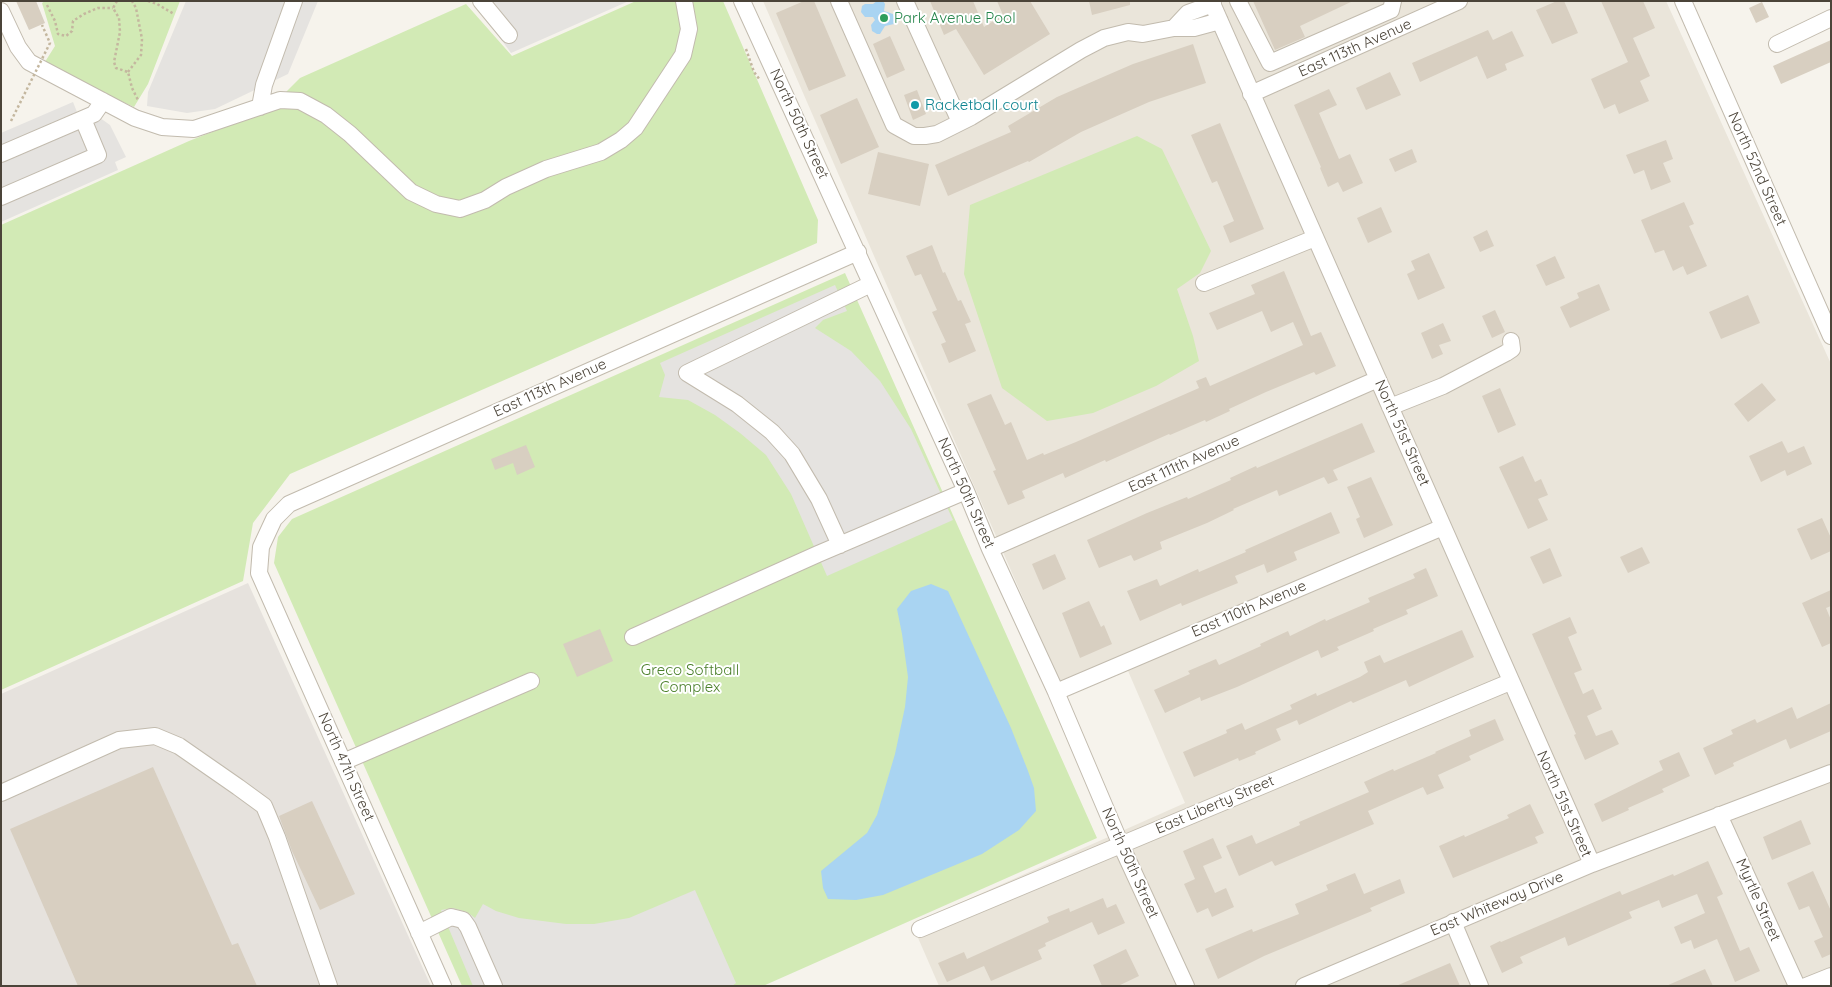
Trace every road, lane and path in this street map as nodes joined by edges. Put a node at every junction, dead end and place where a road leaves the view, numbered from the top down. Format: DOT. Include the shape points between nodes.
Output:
graph roads {
  1 [pos="117,1"];
  2 [pos="138,1"];
  3 [pos="148,1"];
  4 [pos="294,1"];
  5 [pos="481,1"];
  6 [pos="684,1"];
  7 [pos="742,1"];
  8 [pos="839,1"];
  9 [pos="905,1"];
  10 [pos="1238,1"];
  11 [pos="1393,1"];
  12 [pos="1459,1"];
  13 [pos="1682,1"];
  14 [pos="133,2"];
  15 [pos="1212,3"];
  16 [pos="47,5"];
  17 [pos="113,8"];
  18 [pos="1,11"];
  19 [pos="174,14"];
  20 [pos="1831,18"];
  21 [pos="1220,21"];
  22 [pos="42,25"];
  23 [pos="1174,28"];
  24 [pos="508,35"];
  25 [pos="1777,44"];
  26 [pos="128,72"];
  27 [pos="1251,94"];
  28 [pos="138,100"];
  29 [pos="103,102"];
  30 [pos="260,107"];
  31 [pos="83,119"];
  32 [pos="11,120"];
  33 [pos="960,122"];
  34 [pos="1,154"];
  35 [pos="1,197"];
  36 [pos="1315,238"];
  37 [pos="858,252"];
  38 [pos="1204,283"];
  39 [pos="871,284"];
  40 [pos="1826,312"];
  41 [pos="1831,336"];
  42 [pos="1511,342"];
  43 [pos="1378,379"];
  44 [pos="1390,407"];
  45 [pos="966,491"];
  46 [pos="1443,526"];
  47 [pos="840,545"];
  48 [pos="261,547"];
  49 [pos="990,549"];
  50 [pos="633,637"];
  51 [pos="531,681"];
  52 [pos="1510,682"];
  53 [pos="1056,692"];
  54 [pos="343,762"];
  55 [pos="1831,773"];
  56 [pos="1,793"];
  57 [pos="1719,815"];
  58 [pos="1120,845"];
  59 [pos="1592,864"];
  60 [pos="1453,922"];
  61 [pos="920,929"];
  62 [pos="420,933"];
  63 [pos="1831,976"];
  64 [pos="329,986"];
  65 [pos="442,986"];
  66 [pos="494,986"];
  67 [pos="1186,986"];
  68 [pos="1304,986"];
  69 [pos="1480,986"];
  70 [pos="1797,986"];
  71 [pos="1806,986"];
  1 -- 17 [label="path"];
  2 -- 14 [label="path"];
  3 -- 19 [label="path"];
  4 -- 30 [label="street" via="264,86"];
  5 -- 24 [label="street"];
  6 -- 30 [label="street" via="689,29 683,55 635,128 601,152 546,169 460,210 436,204 411,192 350,134 326,115 300,101 280,100"];
  7 -- 37 [label="street, North 50th Street"];
  8 -- 33 [label="street" via="894,125 914,136 925,136 937,134"];
  9 -- 33 [label="street"];
  10 -- 11 [label="street" via="1270,63 1391,10"];
  12 -- 27 [label="street, East 113th Avenue"];
  13 -- 40 [label="street, North 52nd Street"];
  14 -- 26 [label="path" via="142,39 141,55"];
  15 -- 21 [label="street, North 51st Street"];
  15 -- 23 [label="street" via="1188,13"];
  16 -- 17 [label="path" via="58,34 66,36 72,31 73,21 84,14 98,8"];
  17 -- 26 [label="path" via="120,32 114,62 116,68"];
  18 -- 29 [label="street" via="29,62"];
  20 -- 25 [label="street"];
  21 -- 23 [label="street" via="1194,28"];
  21 -- 27 [label="street, North 51st Street"];
  22 -- 32 [label="path, bridge" via="50,43"];
  23 -- 33 [label="street" via="1143,34 1128,32 1104,38"];
  26 -- 28 [label="path"];
  27 -- 36 [label="street, North 51st Street"];
  29 -- 30 [label="street" via="162,127 186,128"];
  29 -- 31 [label="street" via="94,114"];
  31 -- 34 [label="street"];
  31 -- 35 [label="street" via="98,155"];
  36 -- 38 [label="street"];
  36 -- 43 [label="street, North 51st Street"];
  37 -- 39 [label="street, North 50th Street"];
  37 -- 48 [label="street, East 113th Avenue" via="289,504 274,519"];
  39 -- 45 [label="street, North 50th Street"];
  39 -- 47 [label="street" via="687,373 737,404 772,432 792,454 819,499"];
  40 -- 41 [label="street, North 52nd Street"];
  42 -- 44 [label="street" via="1512,349 1506,353 1443,386"];
  43 -- 44 [label="street, North 51st Street"];
  43 -- 49 [label="street, East 111th Avenue"];
  44 -- 46 [label="street, North 51st Street"];
  45 -- 47 [label="street"];
  45 -- 49 [label="street, North 50th Street"];
  46 -- 52 [label="street, North 51st Street"];
  46 -- 53 [label="street, East 110th Avenue"];
  47 -- 50 [label="street"];
  48 -- 54 [label="street, North 47th Street" via="259,573"];
  49 -- 53 [label="street, North 50th Street"];
  51 -- 54 [label="street"];
  52 -- 58 [label="street, East Liberty Street"];
  52 -- 59 [label="street, North 51st Street"];
  53 -- 58 [label="street, North 50th Street"];
  54 -- 62 [label="street, North 47th Street"];
  55 -- 57 [label="street, East Whiteway Drive"];
  56 -- 64 [label="street" via="119,740 156,736 179,746 264,806"];
  57 -- 59 [label="street, East Whiteway Drive"];
  57 -- 70 [label="street, Myrtle Street"];
  58 -- 61 [label="street, East Liberty Street"];
  58 -- 67 [label="street, North 50th Street"];
  59 -- 60 [label="street, East Whiteway Drive"];
  60 -- 68 [label="street, East Whiteway Drive"];
  60 -- 69 [label="street"];
  62 -- 65 [label="street, North 47th Street"];
  62 -- 66 [label="street" via="451,917 462,920"];
  63 -- 71 [label="street"];
}
